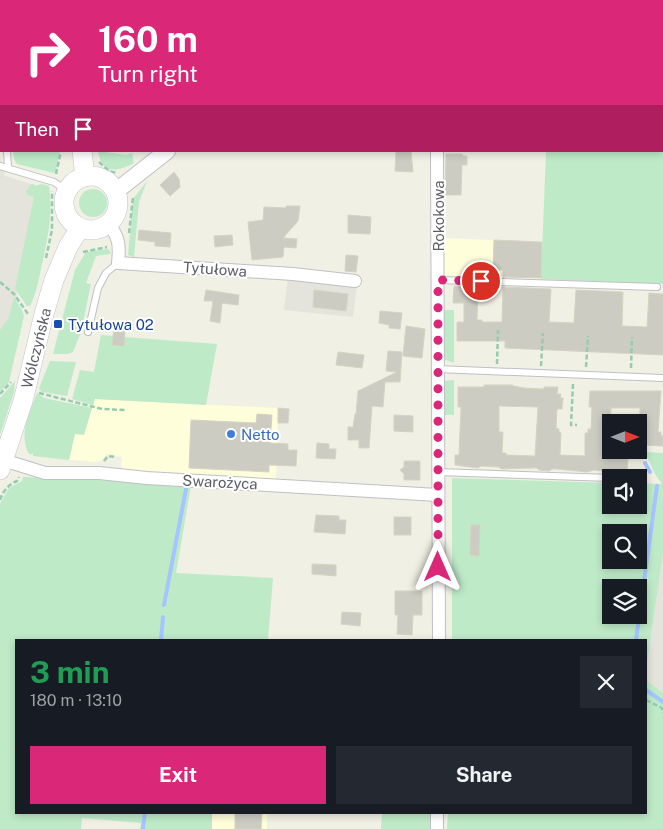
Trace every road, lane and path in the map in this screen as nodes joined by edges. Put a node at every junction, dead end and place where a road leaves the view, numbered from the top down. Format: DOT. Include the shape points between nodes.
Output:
graph roads {
  1 [pos="7,152"];
  2 [pos="61,152"];
  3 [pos="166,152"];
  4 [pos="438,152"];
  5 [pos="90,155"];
  6 [pos="0,166"];
  7 [pos="8,168"];
  8 [pos="122,172"];
  9 [pos="56,175"];
  10 [pos="85,177"];
  11 [pos="67,191"];
  12 [pos="116,192"];
  13 [pos="136,192"];
  14 [pos="108,223"];
  15 [pos="80,228"];
  16 [pos="128,240"];
  17 [pos="118,263"];
  18 [pos="438,280"];
  19 [pos="355,281"];
  20 [pos="0,282"];
  21 [pos="658,287"];
  22 [pos="28,314"];
  23 [pos="498,330"];
  24 [pos="88,332"];
  25 [pos="543,333"];
  26 [pos="588,336"];
  27 [pos="632,338"];
  28 [pos="438,369"];
  29 [pos="496,372"];
  30 [pos="541,374"];
  31 [pos="573,375"];
  32 [pos="585,375"];
  33 [pos="631,377"];
  34 [pos="663,378"];
  35 [pos="37,389"];
  36 [pos="125,410"];
  37 [pos="577,425"];
  38 [pos="2,465"];
  39 [pos="438,472"];
  40 [pos="602,478"];
  41 [pos="438,494"];
  42 [pos="439,639"];
  43 [pos="647,700"];
  44 [pos="663,713"];
  45 [pos="437,814"];
  46 [pos="437,829"];
  1 -- 7 [label="lane"];
  2 -- 9 [label="path"];
  3 -- 12 [label="street"];
  4 -- 18 [label="street, Rokokowa"];
  5 -- 8 [label="path" via="109,171"];
  5 -- 10 [label="main road"];
  6 -- 7 [label="lane"];
  7 -- 11 [label="lane" via="54,182"];
  10 -- 11 [label="main road" via="74,182"];
  10 -- 12 [label="main road" via="102,179"];
  11 -- 15 [label="main road" via="64,205 69,219"];
  12 -- 14 [label="main road" via="118,203 114,218"];
  13 -- 16 [label="path"];
  14 -- 15 [label="main road" via="91,231"];
  14 -- 17 [label="street" via="116,234 120,249"];
  15 -- 38 [label="main road, Wólczyńska" via="54,280 23,401"];
  17 -- 19 [label="street, Tytułowa"];
  17 -- 24 [label="lane" via="98,288"];
  18 -- 21 [label="lane"];
  18 -- 28 [label="street, Rokokowa"];
  20 -- 22 [label="path" via="14,294"];
  23 -- 29 [label="path"];
  25 -- 30 [label="path"];
  26 -- 32 [label="path"];
  27 -- 33 [label="path"];
  28 -- 29 [label="lane"];
  28 -- 39 [label="street, Rokokowa"];
  29 -- 30 [label="lane"];
  30 -- 31 [label="lane"];
  31 -- 32 [label="lane"];
  31 -- 37 [label="path" via="571,425"];
  32 -- 33 [label="lane"];
  33 -- 34 [label="lane"];
  35 -- 36 [label="path" via="41,395"];
  38 -- 41 [label="street, Swarożyca" via="45,473 99,473"];
  39 -- 40 [label="lane"];
  39 -- 41 [label="street, Rokokowa"];
  41 -- 42 [label="street, Rokokowa"];
  43 -- 44 [label="path" via="662,708"];
  45 -- 46 [label="street"];
}
